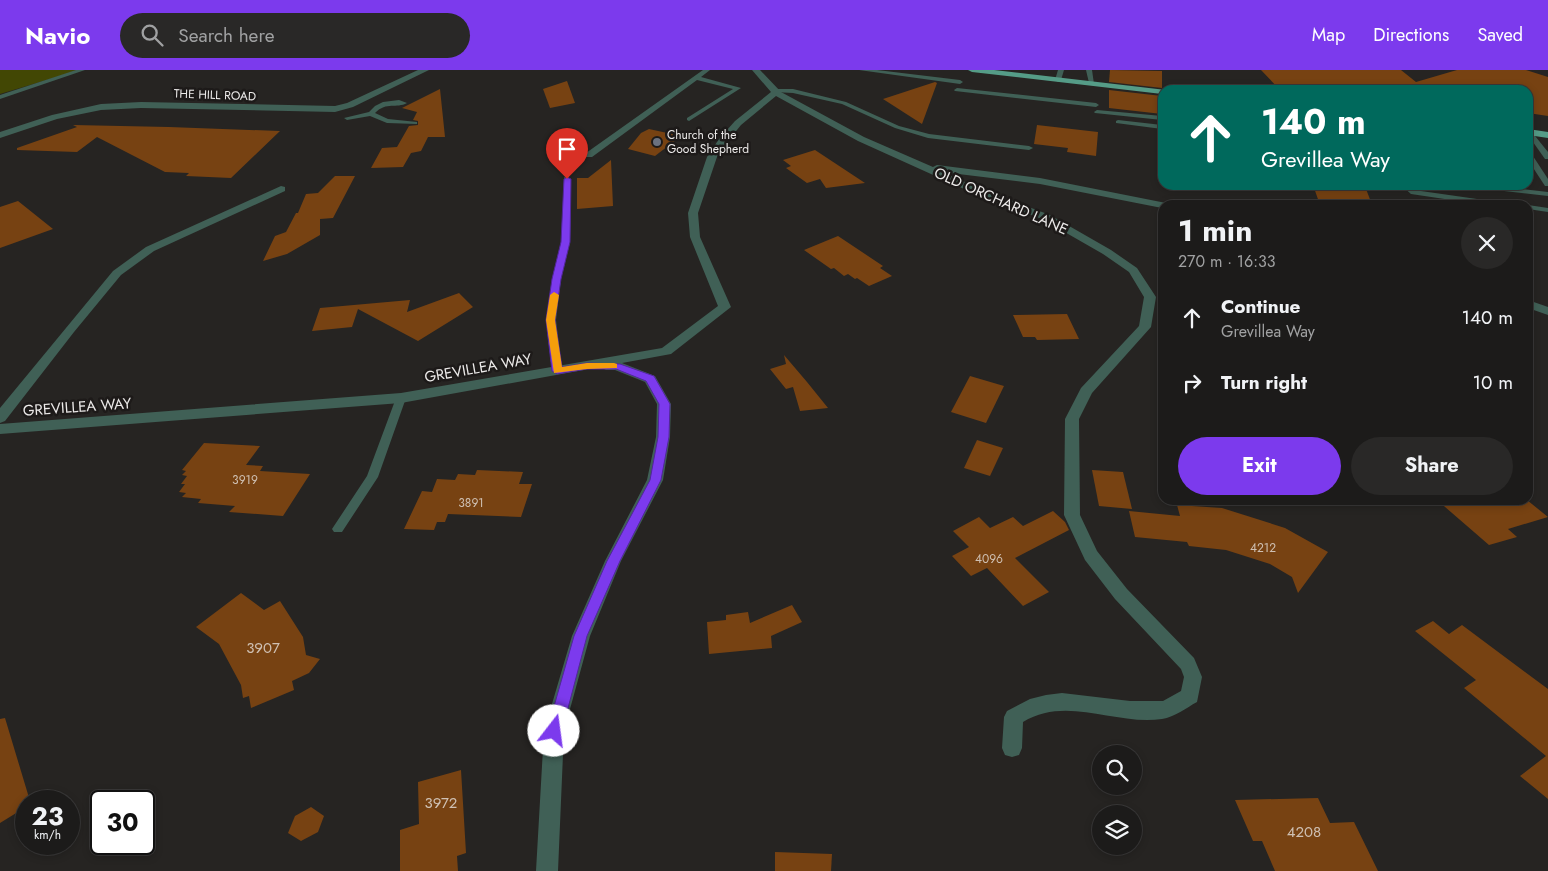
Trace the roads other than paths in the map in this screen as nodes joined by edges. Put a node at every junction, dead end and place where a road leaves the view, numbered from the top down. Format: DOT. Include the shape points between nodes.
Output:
graph roads {
  1 [pos="82,70"];
  2 [pos="425,70"];
  3 [pos="707,70"];
  4 [pos="756,70"];
  5 [pos="862,70"];
  6 [pos="972,70"];
  7 [pos="1061,70"];
  8 [pos="1089,70"];
  9 [pos="697,78"];
  10 [pos="1058,80"];
  11 [pos="960,82"];
  12 [pos="1092,84"];
  13 [pos="957,90"];
  14 [pos="776,91"];
  15 [pos="1158,91"];
  16 [pos="0,97"];
  17 [pos="404,103"];
  18 [pos="371,114"];
  19 [pos="1158,117"];
  20 [pos="347,118"];
  21 [pos="690,119"];
  22 [pos="1099,120"];
  23 [pos="415,124"];
  24 [pos="1158,126"];
  25 [pos="1533,132"];
  26 [pos="1548,134"];
  27 [pos="0,135"];
  28 [pos="1533,138"];
  29 [pos="1030,148"];
  30 [pos="1547,155"];
  31 [pos="589,156"];
  32 [pos="1533,162"];
  33 [pos="923,167"];
  34 [pos="567,179"];
  35 [pos="1548,184"];
  36 [pos="281,189"];
  37 [pos="1409,190"];
  38 [pos="1513,190"];
  39 [pos="1548,194"];
  40 [pos="1461,200"];
  41 [pos="1158,204"];
  42 [pos="1533,208"];
  43 [pos="1548,210"];
  44 [pos="1533,306"];
  45 [pos="1548,312"];
  46 [pos="587,366"];
  47 [pos="557,371"];
  48 [pos="401,398"];
  49 [pos="0,418"];
  50 [pos="0,429"];
  51 [pos="338,530"];
  52 [pos="1012,748"];
  53 [pos="547,871"];
  1 -- 16 [label="lane"];
  2 -- 27 [label="street, THE HILL ROAD" via="335,109 101,107 55,117"];
  3 -- 9 [label="lane"];
  4 -- 14 [label="street, OLD ORCHARD LANE"];
  5 -- 11 [label="lane"];
  6 -- 10 [label="main road"];
  7 -- 10 [label="lane"];
  8 -- 12 [label="lane"];
  9 -- 21 [label="lane" via="738,88"];
  9 -- 31 [label="lane"];
  10 -- 12 [label="main road"];
  12 -- 15 [label="main road"];
  13 -- 19 [label="lane"];
  14 -- 29 [label="lane" via="792,91 844,102 897,127 928,136"];
  14 -- 33 [label="street, OLD ORCHARD LANE" via="860,139"];
  14 -- 46 [label="street, GREVILLEA WAY" via="738,122 724,139 712,157 693,212 695,237 725,307 666,351"];
  17 -- 18 [label="lane" via="391,101"];
  18 -- 20 [label="lane"];
  18 -- 23 [label="lane" via="393,122"];
  22 -- 24 [label="lane"];
  25 -- 26 [label="main road"];
  28 -- 30 [label="lane"];
  32 -- 35 [label="lane"];
  33 -- 41 [label="street, OLD ORCHARD LANE" via="1040,181"];
  33 -- 52 [label="street, OLD ORCHARD LANE" via="977,192 1046,217 1133,270 1150,297 1145,326 1086,391 1072,419 1072,515 1091,555 1121,594 1188,664 1193,677 1190,696 1165,710 1124,710 1076,702 1030,708 1014,717"];
  34 -- 47 [label="lane" via="566,242 551,320"];
  36 -- 49 [label="street, GREVILLEA WAY" via="150,249 117,273"];
  37 -- 40 [label="lane"];
  38 -- 39 [label="lane"];
  42 -- 43 [label="lane"];
  44 -- 45 [label="street"];
  46 -- 47 [label="street, GREVILLEA WAY"];
  46 -- 53 [label="street" via="617,366 650,379 664,404 663,437 655,480 613,561 581,636 554,731"];
  47 -- 48 [label="street, GREVILLEA WAY"];
  48 -- 50 [label="street, GREVILLEA WAY"];
  48 -- 51 [label="lane" via="372,477"];
}
